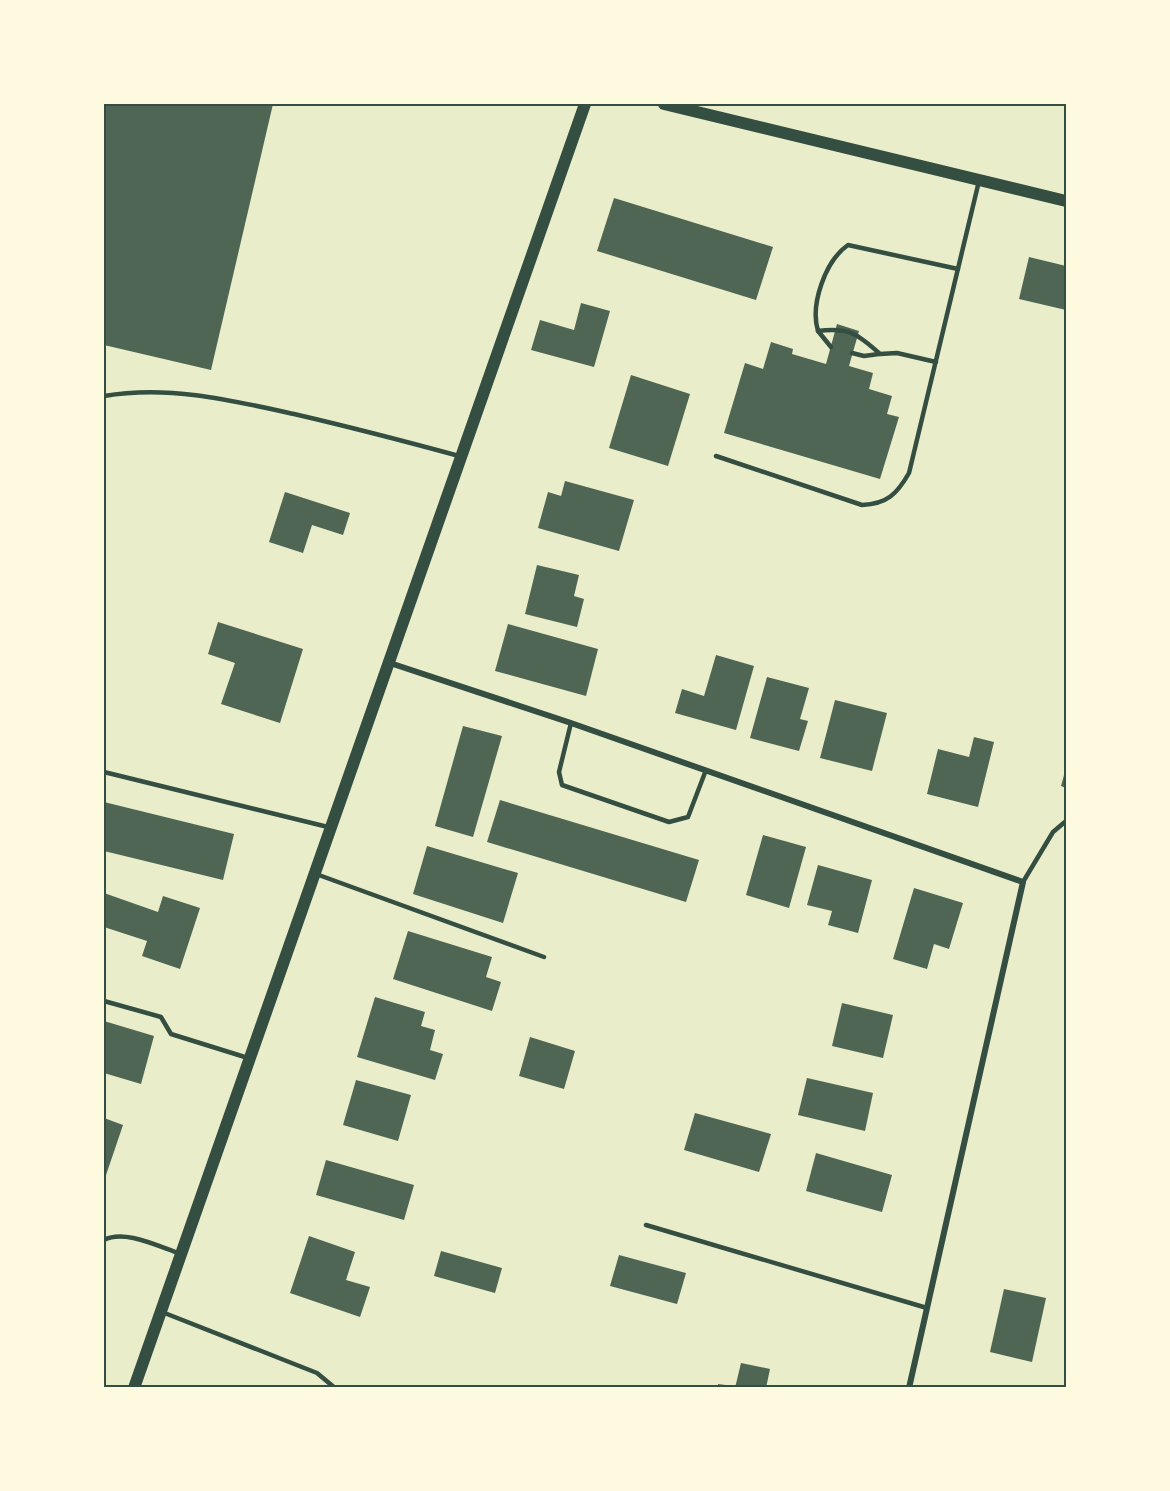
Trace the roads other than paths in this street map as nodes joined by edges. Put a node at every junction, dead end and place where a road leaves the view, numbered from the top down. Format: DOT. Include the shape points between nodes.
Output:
graph roads {
  1 [pos="585,104"];
  2 [pos="664,104"];
  3 [pos="980,180"];
  4 [pos="1066,201"];
  5 [pos="958,269"];
  6 [pos="818,331"];
  7 [pos="831,347"];
  8 [pos="852,353"];
  9 [pos="880,354"];
  10 [pos="936,362"];
  11 [pos="104,396"];
  12 [pos="716,456"];
  13 [pos="461,457"];
  14 [pos="390,663"];
  15 [pos="571,723"];
  16 [pos="706,770"];
  17 [pos="104,772"];
  18 [pos="1066,820"];
  19 [pos="331,828"];
  20 [pos="316,874"];
  21 [pos="1023,882"];
  22 [pos="544,957"];
  23 [pos="104,1001"];
  24 [pos="251,1059"];
  25 [pos="646,1225"];
  26 [pos="104,1240"];
  27 [pos="182,1254"];
  28 [pos="927,1308"];
  29 [pos="162,1312"];
  30 [pos="134,1388"];
  31 [pos="335,1388"];
  32 [pos="909,1388"];
  1 -- 13 [label="main road"];
  2 -- 3 [label="main road"];
  3 -- 4 [label="main road"];
  3 -- 5 [label="lane"];
  5 -- 6 [label="lane" via="848,245 840,251 816,298 814,319"];
  5 -- 10 [label="lane"];
  6 -- 7 [label="lane"];
  6 -- 9 [label="lane" via="836,328 858,334"];
  8 -- 9 [label="lane"];
  9 -- 10 [label="lane" via="897,353"];
  10 -- 12 [label="lane" via="909,473 890,499 876,504 850,503"];
  11 -- 13 [label="lane" via="167,391 240,402"];
  13 -- 14 [label="main road"];
  14 -- 15 [label="street"];
  14 -- 19 [label="main road"];
  15 -- 16 [label="street"];
  15 -- 16 [label="lane" via="559,772 562,785 573,789 669,822 688,817"];
  16 -- 21 [label="street"];
  17 -- 19 [label="lane"];
  18 -- 21 [label="lane" via="1053,832"];
  19 -- 20 [label="main road"];
  20 -- 22 [label="lane"];
  20 -- 24 [label="main road"];
  21 -- 28 [label="street"];
  23 -- 24 [label="lane" via="161,1017 171,1034"];
  24 -- 27 [label="main road"];
  25 -- 28 [label="lane"];
  26 -- 27 [label="lane" via="123,1236"];
  27 -- 29 [label="main road"];
  28 -- 32 [label="street"];
  29 -- 30 [label="main road"];
  29 -- 31 [label="lane" via="317,1373"];
}
